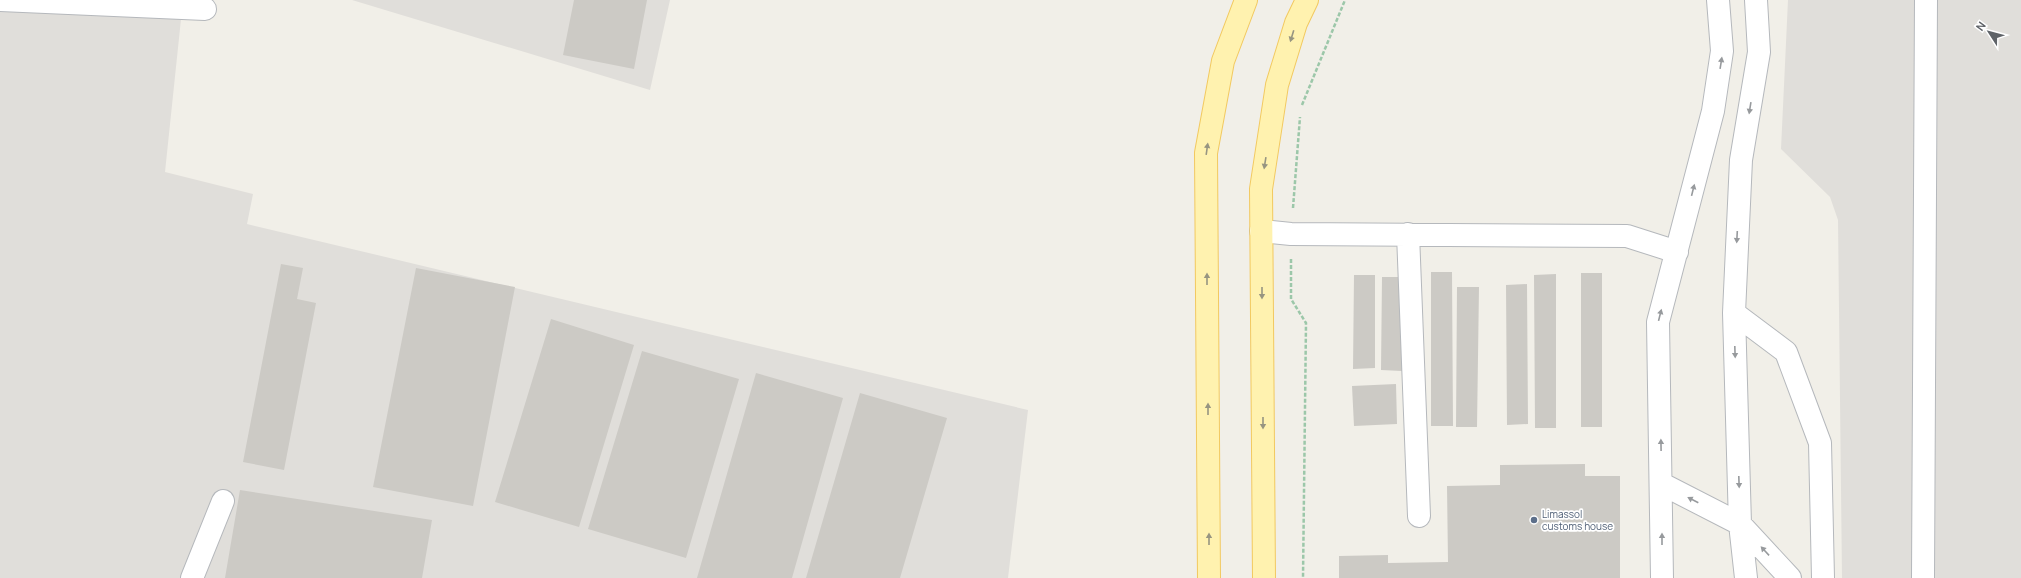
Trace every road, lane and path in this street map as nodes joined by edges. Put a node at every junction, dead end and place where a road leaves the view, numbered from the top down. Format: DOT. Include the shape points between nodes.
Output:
graph roads {
  1 [pos="0,0"];
  2 [pos="1246,0"];
  3 [pos="1307,0"];
  4 [pos="1345,0"];
  5 [pos="1718,0"];
  6 [pos="1756,0"];
  7 [pos="1926,0"];
  8 [pos="205,9"];
  9 [pos="1301,106"];
  10 [pos="1301,113"];
  11 [pos="1261,231"];
  12 [pos="1291,234"];
  13 [pos="1408,234"];
  14 [pos="1677,252"];
  15 [pos="1734,313"];
  16 [pos="1662,484"];
  17 [pos="223,501"];
  18 [pos="1419,516"];
  19 [pos="1740,524"];
  20 [pos="192,578"];
  21 [pos="1209,578"];
  22 [pos="1264,578"];
  23 [pos="1303,578"];
  24 [pos="1662,578"];
  25 [pos="1746,578"];
  26 [pos="1790,578"];
  27 [pos="1823,578"];
  28 [pos="1923,578"];
  1 -- 8 [label="street"];
  21 -- 2 [label="main road, one-way" via="1206,153 1222,61"];
  3 -- 11 [label="main road, one-way" via="1296,23 1277,85 1261,189"];
  4 -- 9 [label="path"];
  14 -- 5 [label="street, one-way" via="1713,111 1722,52"];
  6 -- 15 [label="street, one-way" via="1758,52 1741,160"];
  7 -- 28 [label="street"];
  10 -- 12 [label="path"];
  11 -- 12 [label="street"];
  11 -- 22 [label="main road, one-way"];
  12 -- 13 [label="street"];
  12 -- 23 [label="path" via="1291,299 1306,323"];
  13 -- 14 [label="street" via="1627,236"];
  13 -- 18 [label="street"];
  16 -- 14 [label="street, one-way" via="1658,322"];
  15 -- 19 [label="street, one-way"];
  15 -- 27 [label="street" via="1786,352 1820,443"];
  19 -- 16 [label="street, one-way"];
  24 -- 16 [label="street, one-way"];
  17 -- 20 [label="street"];
  19 -- 25 [label="street"];
  26 -- 19 [label="street, one-way"];
}
